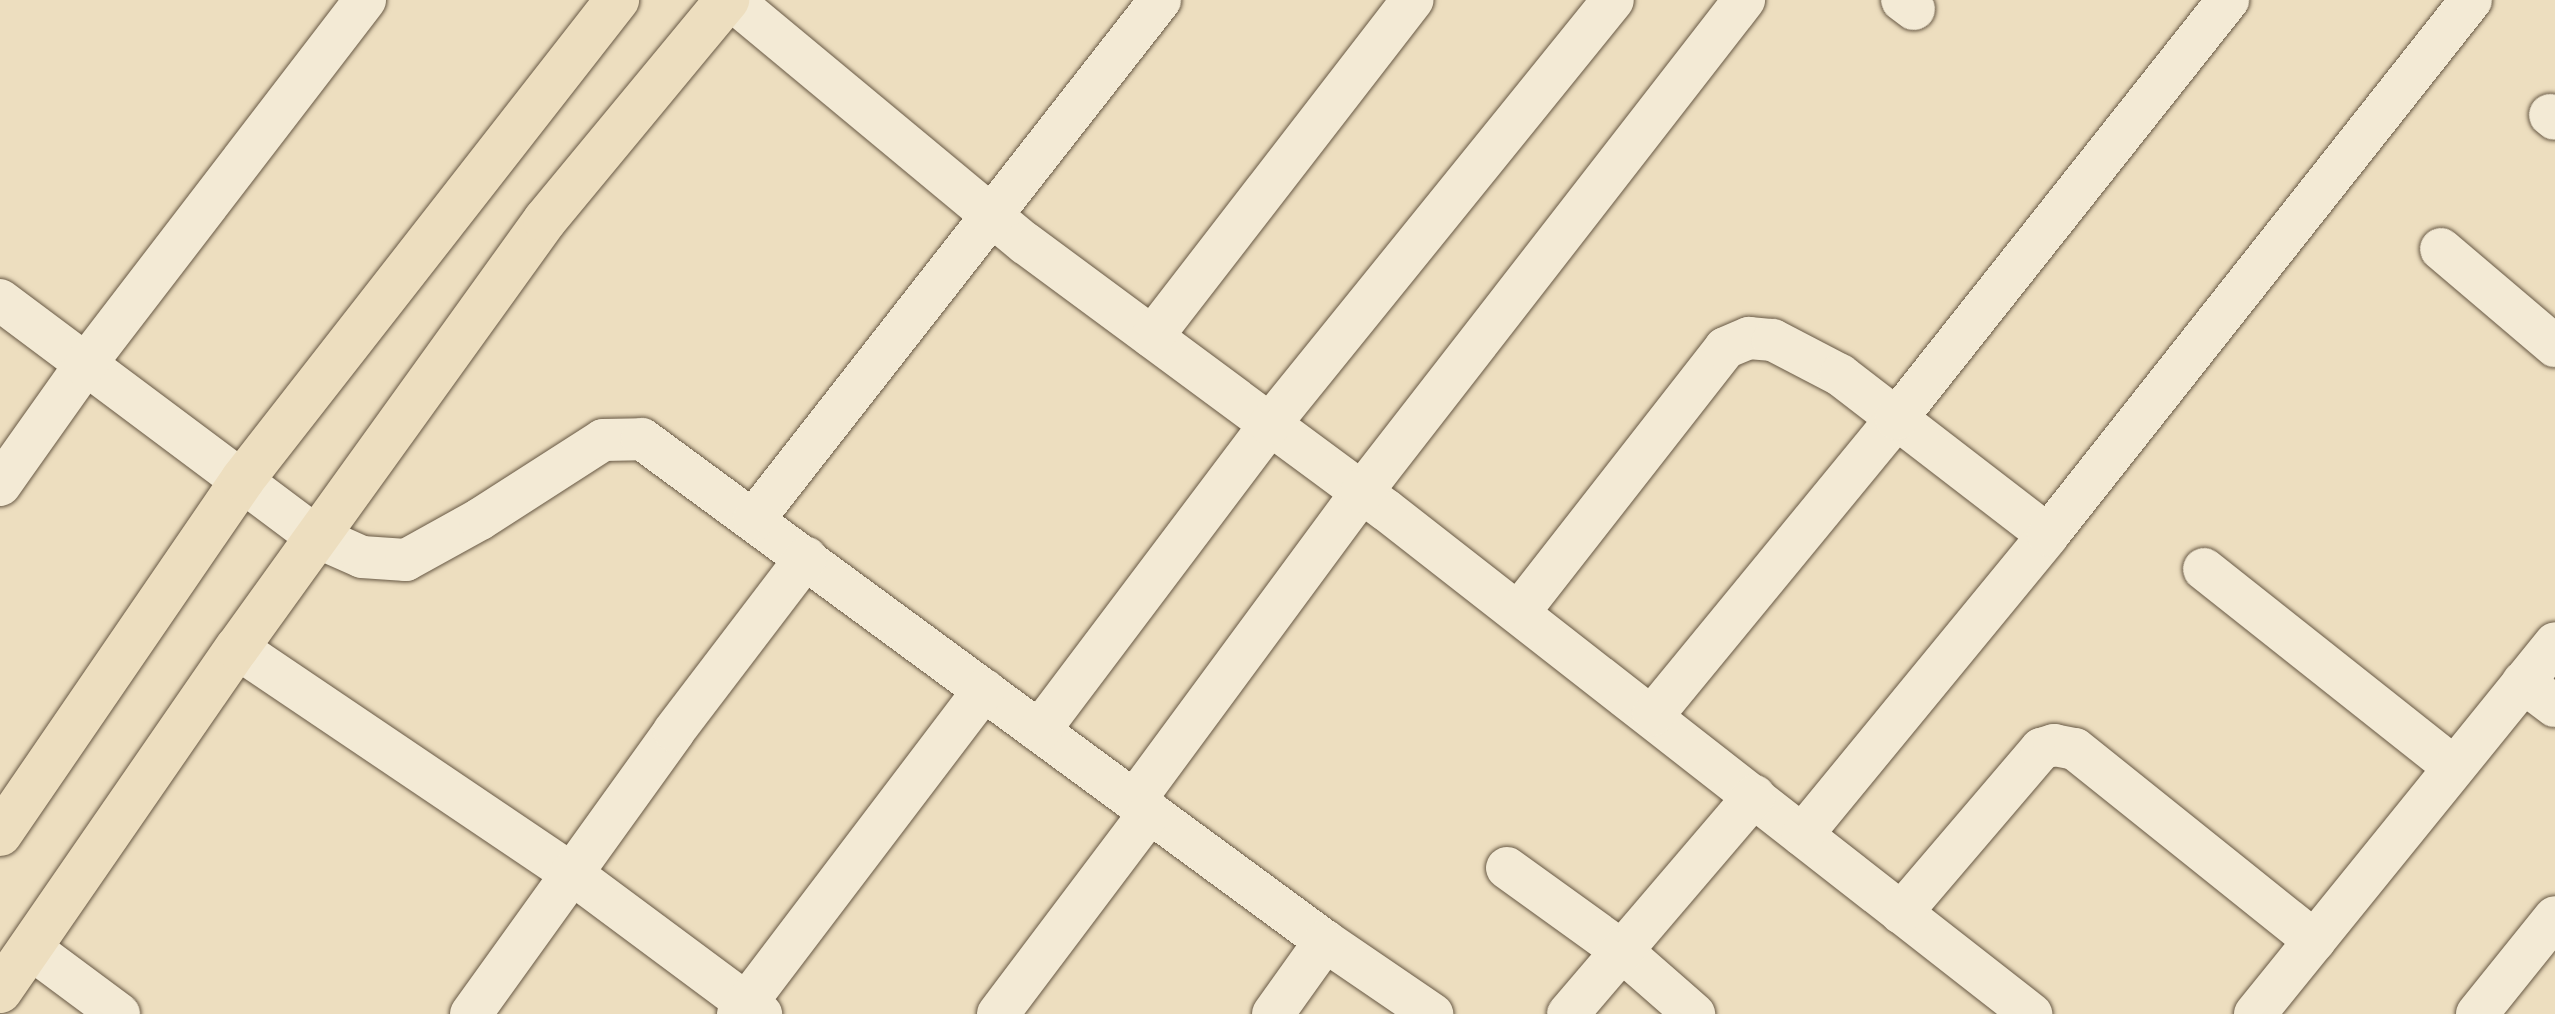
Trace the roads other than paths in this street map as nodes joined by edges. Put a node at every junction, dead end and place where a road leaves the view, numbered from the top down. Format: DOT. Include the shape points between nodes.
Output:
graph roads {
  1 [pos="365,0"];
  2 [pos="617,0"];
  3 [pos="729,0"];
  4 [pos="1160,0"];
  5 [pos="1412,0"];
  6 [pos="1613,0"];
  7 [pos="1744,0"];
  8 [pos="2228,0"];
  9 [pos="2471,0"];
  10 [pos="990,214"];
  11 [pos="2441,249"];
  12 [pos="0,300"];
  13 [pos="1152,337"];
  14 [pos="2555,346"];
  15 [pos="85,365"];
  16 [pos="1896,419"];
  17 [pos="1270,424"];
  18 [pos="243,479"];
  19 [pos="0,485"];
  20 [pos="1362,492"];
  21 [pos="754,519"];
  22 [pos="2048,535"];
  23 [pos="317,537"];
  24 [pos="806,558"];
  25 [pos="2204,569"];
  26 [pos="1519,612"];
  27 [pos="2555,643"];
  28 [pos="237,648"];
  29 [pos="984,690"];
  30 [pos="2539,694"];
  31 [pos="1653,715"];
  32 [pos="1039,731"];
  33 [pos="2454,767"];
  34 [pos="1754,796"];
  35 [pos="1142,806"];
  36 [pos="0,834"];
  37 [pos="1802,835"];
  38 [pos="1507,868"];
  39 [pos="571,873"];
  40 [pos="1901,913"];
  41 [pos="2555,917"];
  42 [pos="1325,941"];
  43 [pos="2315,941"];
  44 [pos="30,948"];
  45 [pos="1622,951"];
  46 [pos="0,991"];
  47 [pos="748,1010"];
  48 [pos="119,1014"];
  49 [pos="471,1014"];
  50 [pos="998,1014"];
  51 [pos="1273,1014"];
  52 [pos="1432,1014"];
  53 [pos="1568,1014"];
  54 [pos="1694,1014"];
  55 [pos="2031,1014"];
  56 [pos="2255,1014"];
  57 [pos="2477,1014"];
  1 -- 15 [label="street"];
  2 -- 18 [label="main road"];
  3 -- 10 [label="street"];
  3 -- 23 [label="main road" via="545,220"];
  4 -- 10 [label="street"];
  5 -- 13 [label="street"];
  6 -- 17 [label="street"];
  7 -- 20 [label="street"];
  8 -- 16 [label="street"];
  9 -- 22 [label="street"];
  10 -- 13 [label="street"];
  10 -- 21 [label="street"];
  11 -- 14 [label="street"];
  12 -- 15 [label="street"];
  13 -- 17 [label="street"];
  15 -- 18 [label="street"];
  15 -- 19 [label="street"];
  16 -- 22 [label="street"];
  16 -- 26 [label="street" via="1840,375 1773,340 1749,338 1725,348"];
  16 -- 31 [label="street"];
  17 -- 20 [label="street"];
  17 -- 32 [label="street"];
  18 -- 23 [label="street"];
  18 -- 36 [label="main road"];
  20 -- 26 [label="street"];
  20 -- 35 [label="street"];
  21 -- 23 [label="street" via="642,439 603,440 406,560 362,557"];
  21 -- 24 [label="street"];
  22 -- 37 [label="street"];
  23 -- 28 [label="main road"];
  24 -- 29 [label="street"];
  24 -- 39 [label="street"];
  25 -- 33 [label="street"];
  26 -- 31 [label="street"];
  27 -- 30 [label="street"];
  28 -- 39 [label="street"];
  28 -- 44 [label="main road"];
  29 -- 32 [label="street"];
  29 -- 47 [label="street"];
  30 -- 33 [label="street"];
  31 -- 34 [label="street"];
  32 -- 35 [label="street"];
  33 -- 43 [label="street"];
  34 -- 37 [label="street"];
  34 -- 45 [label="street"];
  35 -- 42 [label="street"];
  35 -- 50 [label="street"];
  37 -- 40 [label="street"];
  38 -- 45 [label="street"];
  39 -- 47 [label="street"];
  39 -- 49 [label="street"];
  40 -- 43 [label="street" via="2041,749 2054,745 2075,749"];
  40 -- 55 [label="street"];
  41 -- 57 [label="street"];
  42 -- 51 [label="street"];
  42 -- 52 [label="street"];
  43 -- 56 [label="street"];
  44 -- 46 [label="main road"];
  44 -- 48 [label="street"];
  45 -- 53 [label="street"];
  45 -- 54 [label="street"];
}
